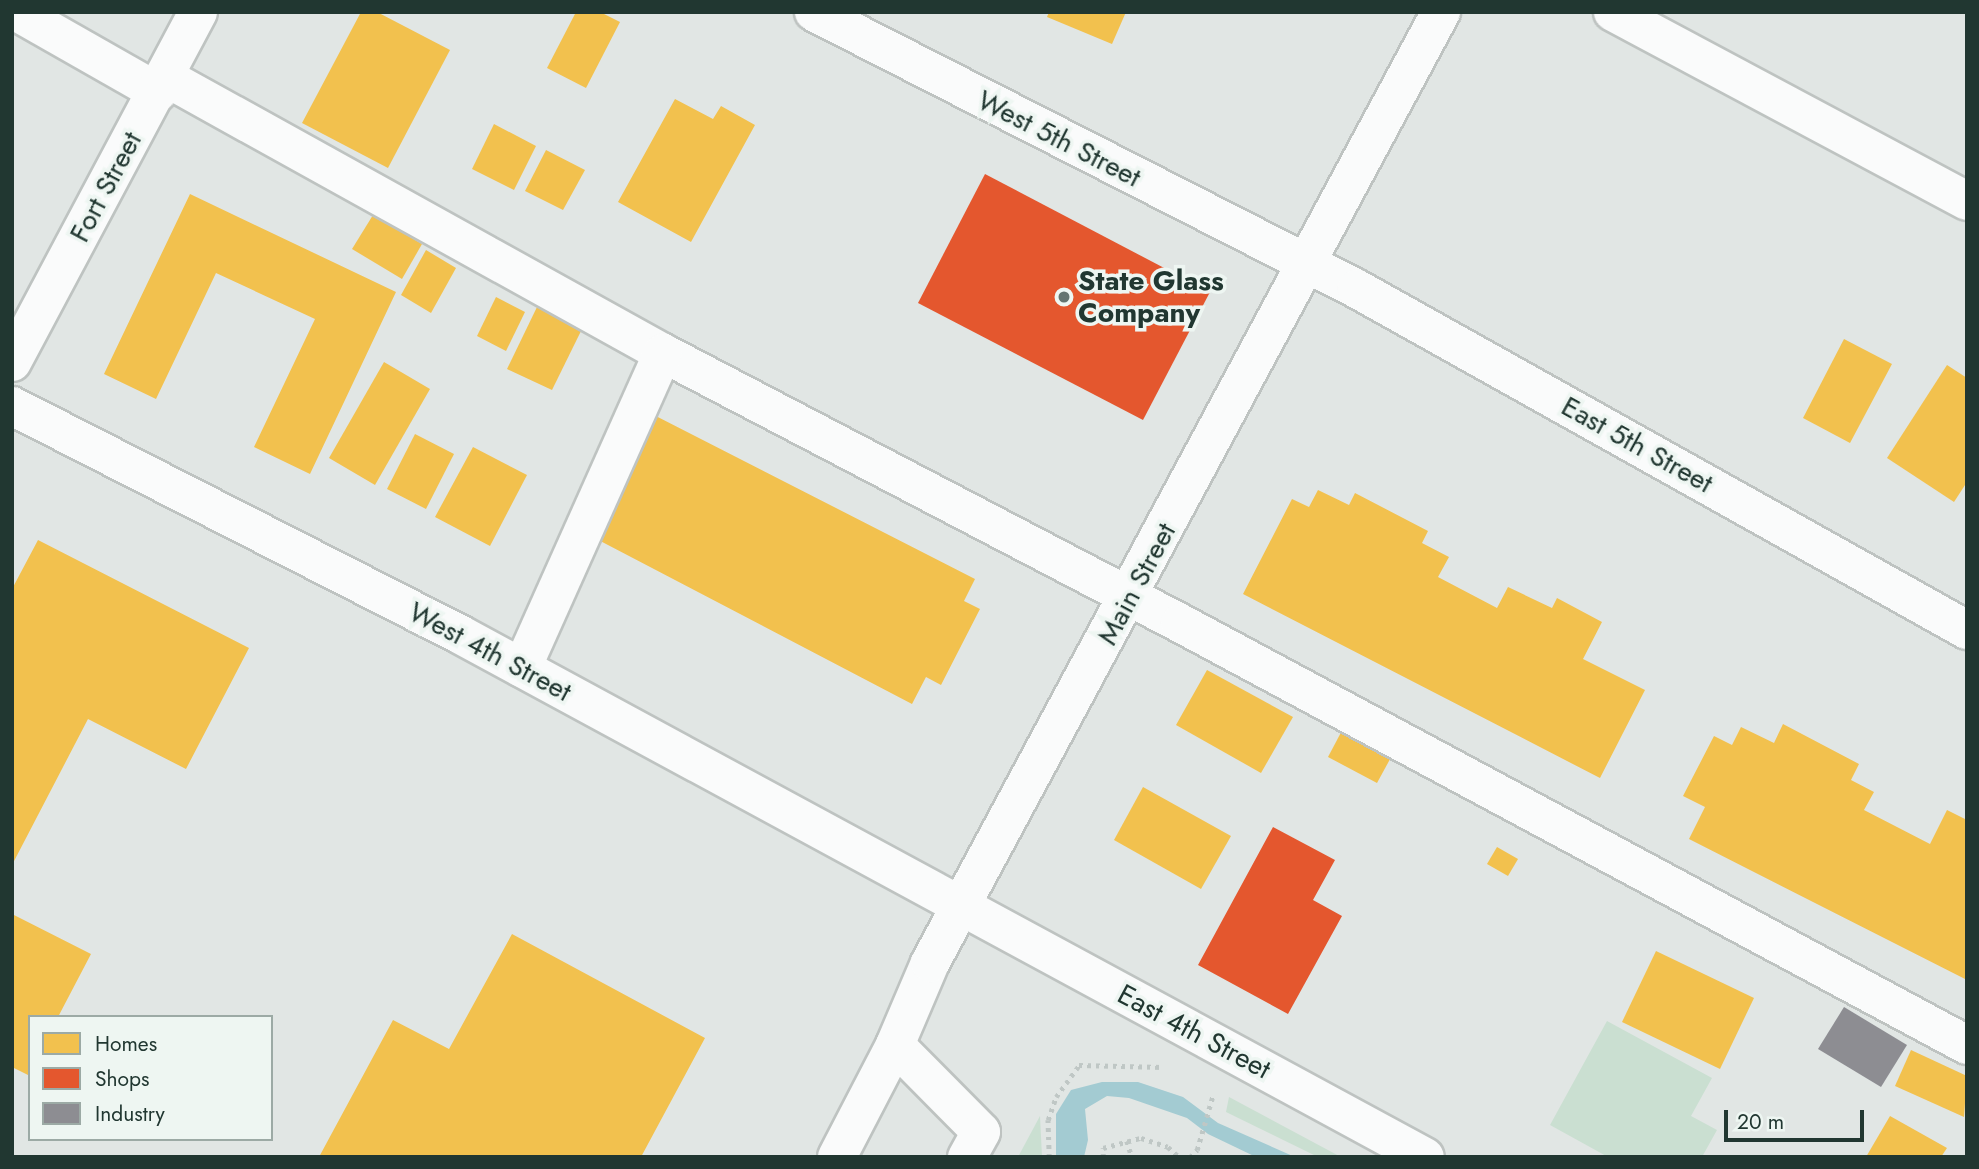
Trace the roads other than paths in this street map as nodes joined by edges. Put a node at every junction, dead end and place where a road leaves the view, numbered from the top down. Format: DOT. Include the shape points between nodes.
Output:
graph roads {
  1 [pos="17,12"];
  2 [pos="198,12"];
  3 [pos="814,12"];
  4 [pos="1441,12"];
  5 [pos="1613,12"];
  6 [pos="161,84"];
  7 [pos="1967,201"];
  8 [pos="1304,264"];
  9 [pos="663,353"];
  10 [pos="12,362"];
  11 [pos="12,406"];
  12 [pos="1130,597"];
  13 [pos="1967,630"];
  14 [pos="522,668"];
  15 [pos="962,908"];
  16 [pos="895,1045"];
  17 [pos="1967,1045"];
  18 [pos="837,1157"];
  19 [pos="967,1157"];
  20 [pos="1426,1157"];
  1 -- 6 [label="street"];
  2 -- 6 [label="street, Fort Street"];
  3 -- 8 [label="street, West 5th Street"];
  4 -- 8 [label="street, Main Street"];
  5 -- 7 [label="street"];
  6 -- 9 [label="street"];
  6 -- 10 [label="street, Fort Street"];
  8 -- 12 [label="street, Main Street"];
  8 -- 13 [label="street, East 5th Street" via="1436,332"];
  9 -- 12 [label="street"];
  9 -- 14 [label="street"];
  11 -- 14 [label="street, West 4th Street"];
  12 -- 15 [label="street, Main Street"];
  12 -- 17 [label="street"];
  14 -- 15 [label="street, West 4th Street"];
  15 -- 16 [label="street, Main Street" via="930,963"];
  15 -- 20 [label="street, East 4th Street"];
  16 -- 18 [label="street, Main Street"];
  16 -- 19 [label="street" via="981,1132"];
}
